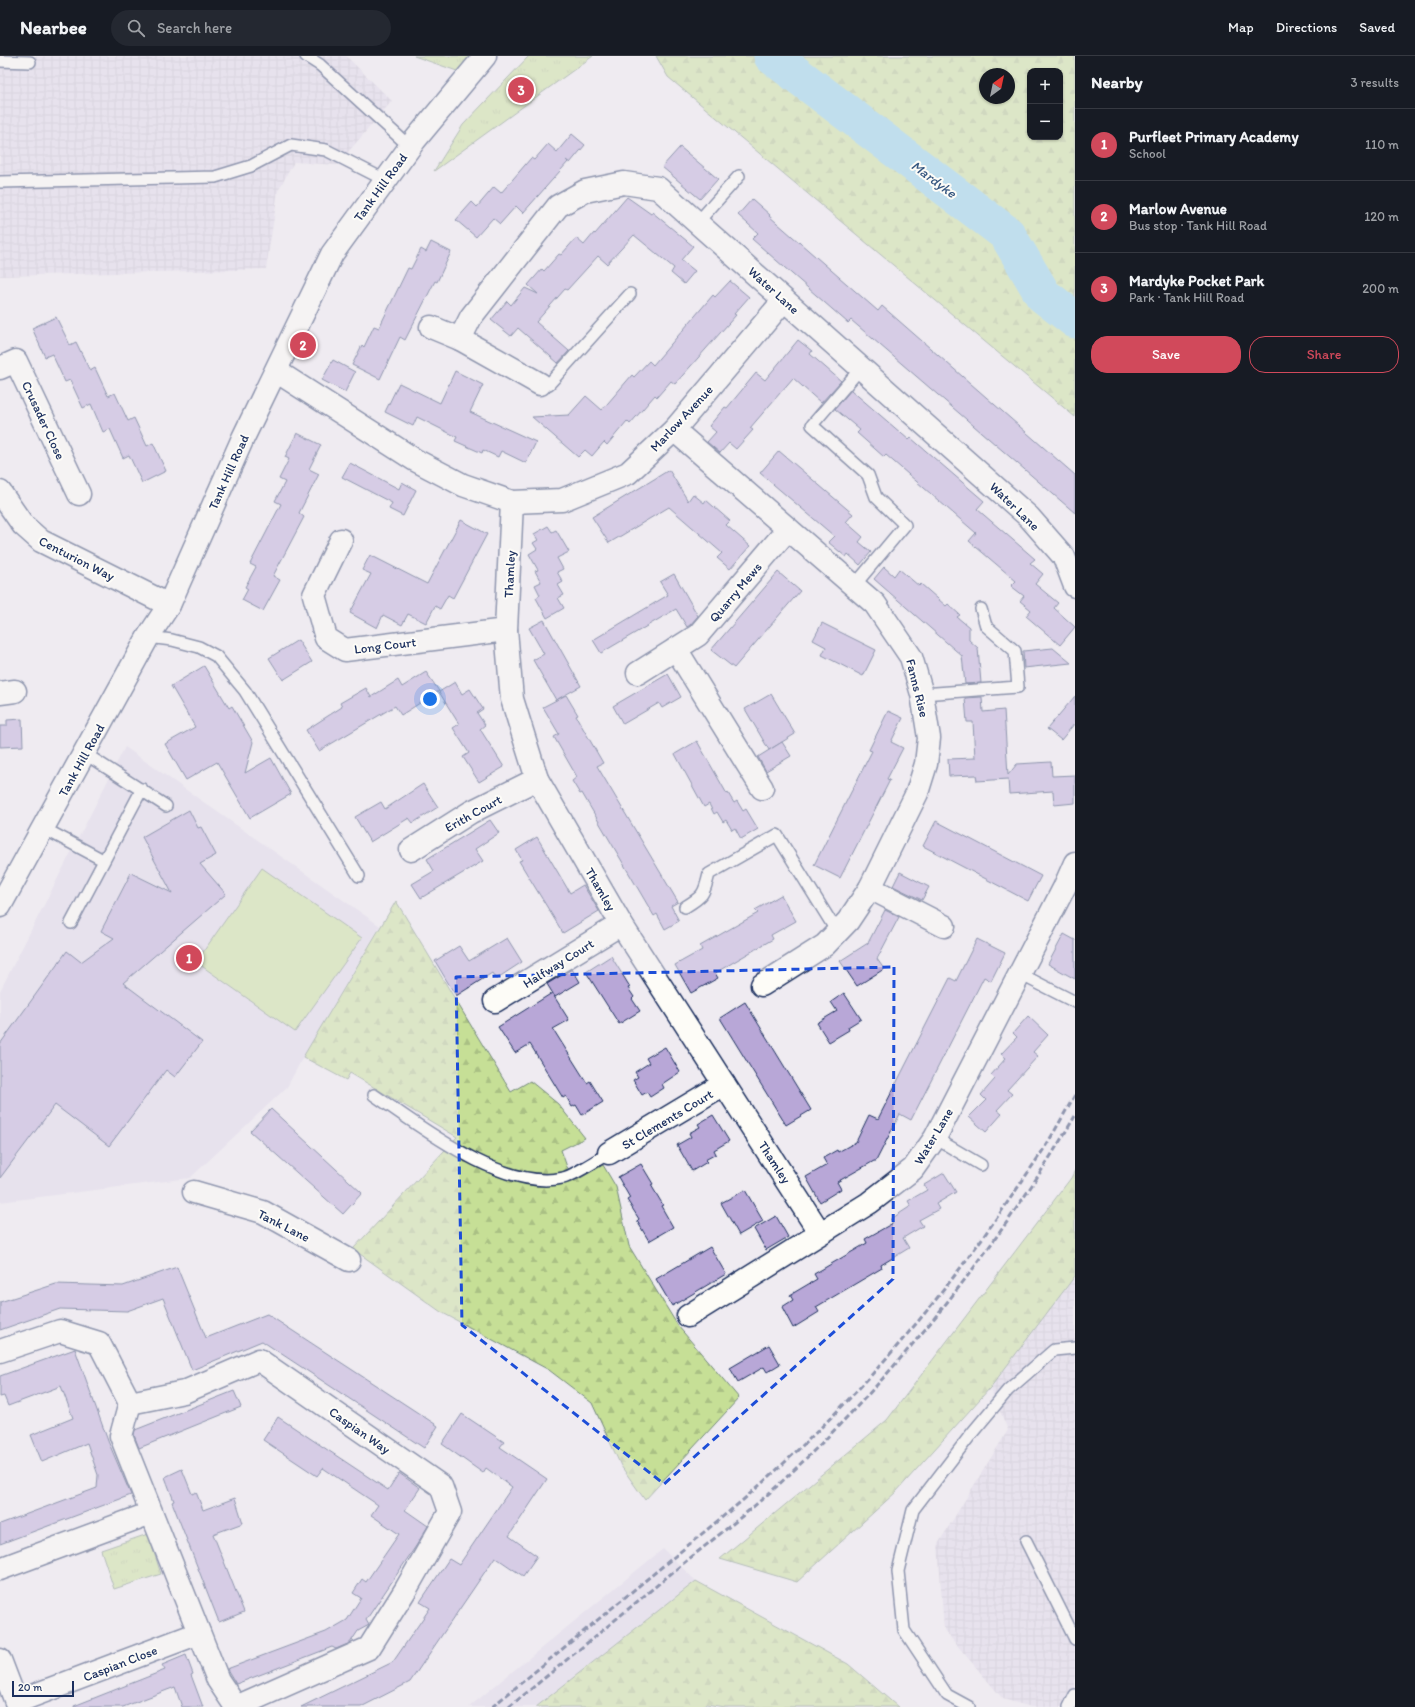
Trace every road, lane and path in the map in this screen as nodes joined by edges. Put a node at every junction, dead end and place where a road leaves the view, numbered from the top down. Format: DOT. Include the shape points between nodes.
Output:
graph roads {
  1 [pos="306,56"];
  2 [pos="485,56"];
  3 [pos="0,61"];
  4 [pos="30,62"];
  5 [pos="410,147"];
  6 [pos="739,176"];
  7 [pos="385,180"];
  8 [pos="0,182"];
  9 [pos="697,223"];
  10 [pos="630,294"];
  11 [pos="784,300"];
  12 [pos="431,327"];
  13 [pos="460,339"];
  14 [pos="0,368"];
  15 [pos="861,368"];
  16 [pos="276,371"];
  17 [pos="540,384"];
  18 [pos="674,430"];
  19 [pos="0,492"];
  20 [pos="79,494"];
  21 [pos="512,502"];
  22 [pos="788,529"];
  23 [pos="341,540"];
  24 [pos="854,586"];
  25 [pos="1075,586"];
  26 [pos="169,604"];
  27 [pos="981,610"];
  28 [pos="506,630"];
  29 [pos="148,638"];
  30 [pos="676,649"];
  31 [pos="638,673"];
  32 [pos="922,694"];
  33 [pos="84,753"];
  34 [pos="537,779"];
  35 [pos="762,788"];
  36 [pos="142,789"];
  37 [pos="166,806"];
  38 [pos="43,828"];
  39 [pos="411,850"];
  40 [pos="103,860"];
  41 [pos="1075,863"];
  42 [pos="359,876"];
  43 [pos="870,888"];
  44 [pos="0,906"];
  45 [pos="685,907"];
  46 [pos="71,923"];
  47 [pos="621,924"];
  48 [pos="944,926"];
  49 [pos="837,932"];
  50 [pos="1020,974"];
  51 [pos="762,986"];
  52 [pos="496,1001"];
  53 [pos="1075,1002"];
  54 [pos="724,1084"];
  55 [pos="374,1095"];
  56 [pos="935,1138"];
  57 [pos="609,1153"];
  58 [pos="981,1165"];
  59 [pos="194,1192"];
  60 [pos="820,1233"];
  61 [pos="349,1260"];
  62 [pos="688,1316"];
  63 [pos="1075,1348"];
  64 [pos="0,1351"];
  65 [pos="130,1403"];
  66 [pos="151,1513"];
  67 [pos="1026,1541"];
  68 [pos="0,1569"];
  69 [pos="199,1633"];
  70 [pos="1075,1639"];
  71 [pos="0,1660"];
  72 [pos="1075,1695"];
  73 [pos="236,1707"];
  74 [pos="969,1707"];
  75 [pos="1070,1707"];
  1 -- 5 [label="lane" via="320,65"];
  2 -- 5 [label="street, Tank Hill Road"];
  3 -- 4 [label="lane"];
  5 -- 7 [label="street, Tank Hill Road"];
  6 -- 9 [label="lane"];
  7 -- 8 [label="lane" via="326,150 291,145 251,166 215,177"];
  7 -- 16 [label="street, Tank Hill Road" via="332,254"];
  9 -- 11 [label="street, Water Lane"];
  9 -- 13 [label="street, Water Lane" via="658,188 624,183 585,191 558,206 471,318"];
  10 -- 17 [label="lane" via="548,384"];
  11 -- 15 [label="street, Water Lane"];
  11 -- 18 [label="street, Marlow Avenue"];
  12 -- 13 [label="street"];
  13 -- 17 [label="street"];
  14 -- 20 [label="street, Crusader Close" via="16,361"];
  15 -- 24 [label="lane" via="812,424 868,474 876,497 905,525"];
  15 -- 25 [label="street, Water Lane" via="1029,516 1064,557"];
  16 -- 21 [label="street, Marlow Avenue" via="415,460 463,485"];
  16 -- 26 [label="street, Tank Hill Road" via="243,438"];
  18 -- 21 [label="street, Marlow Avenue" via="628,473 562,500"];
  18 -- 22 [label="street, Fanns Rise"];
  19 -- 26 [label="street, Centurion Way" via="23,525 40,541"];
  21 -- 28 [label="street, Thamley"];
  22 -- 24 [label="street, Fanns Rise"];
  22 -- 30 [label="street, Quarry Mews" via="698,635"];
  23 -- 28 [label="street, Long Court" via="314,595 326,638 346,650"];
  24 -- 32 [label="street, Fanns Rise" via="875,604 911,657"];
  26 -- 29 [label="street, Tank Hill Road"];
  27 -- 32 [label="lane" via="986,626 1015,651 1018,687"];
  28 -- 34 [label="street, Thamley" via="512,699"];
  29 -- 33 [label="street, Tank Hill Road"];
  29 -- 42 [label="lane" via="172,640 199,647 216,656 245,691"];
  30 -- 31 [label="street, Quarry Mews"];
  30 -- 35 [label="street"];
  32 -- 43 [label="street, Fanns Rise" via="929,738 926,764 917,793"];
  33 -- 36 [label="lane"];
  33 -- 38 [label="street, Tank Hill Road"];
  34 -- 39 [label="street, Erith Court" via="471,812"];
  34 -- 47 [label="street, Thamley"];
  36 -- 37 [label="lane"];
  36 -- 40 [label="lane"];
  38 -- 40 [label="lane"];
  38 -- 44 [label="street, Tank Hill Road"];
  40 -- 46 [label="lane"];
  41 -- 50 [label="street, Water Lane"];
  43 -- 48 [label="street"];
  43 -- 49 [label="street, Fanns Rise" via="848,921"];
  45 -- 49 [label="lane" via="702,897 709,874 778,835"];
  47 -- 52 [label="street, Halfway Court"];
  47 -- 54 [label="street, Thamley"];
  49 -- 51 [label="street, Fanns Rise" via="825,945"];
  50 -- 53 [label="lane"];
  50 -- 56 [label="street, Water Lane"];
  54 -- 57 [label="street, St Clements Court"];
  54 -- 60 [label="street, Thamley"];
  55 -- 57 [label="lane" via="450,1147 498,1171 538,1179 564,1178"];
  56 -- 58 [label="lane"];
  56 -- 60 [label="street, Water Lane" via="912,1169 869,1203"];
  59 -- 61 [label="street, Tank Lane" via="263,1212"];
  60 -- 62 [label="street, Water Lane"];
  63 -- 74 [label="lane" via="1054,1350 1008,1390 913,1510 898,1571 904,1630 947,1695"];
  64 -- 65 [label="street" via="60,1331 99,1343"];
  65 -- 66 [label="street" via="121,1436"];
  65 -- 73 [label="street, Caspian Way" via="184,1392 259,1360 441,1486 450,1512 370,1648"];
  66 -- 68 [label="street"];
  66 -- 69 [label="street"];
  67 -- 70 [label="lane"];
  69 -- 71 [label="street, Caspian Close" via="16,1702"];
  69 -- 73 [label="street" via="218,1680"];
  72 -- 75 [label="lane"];
}
